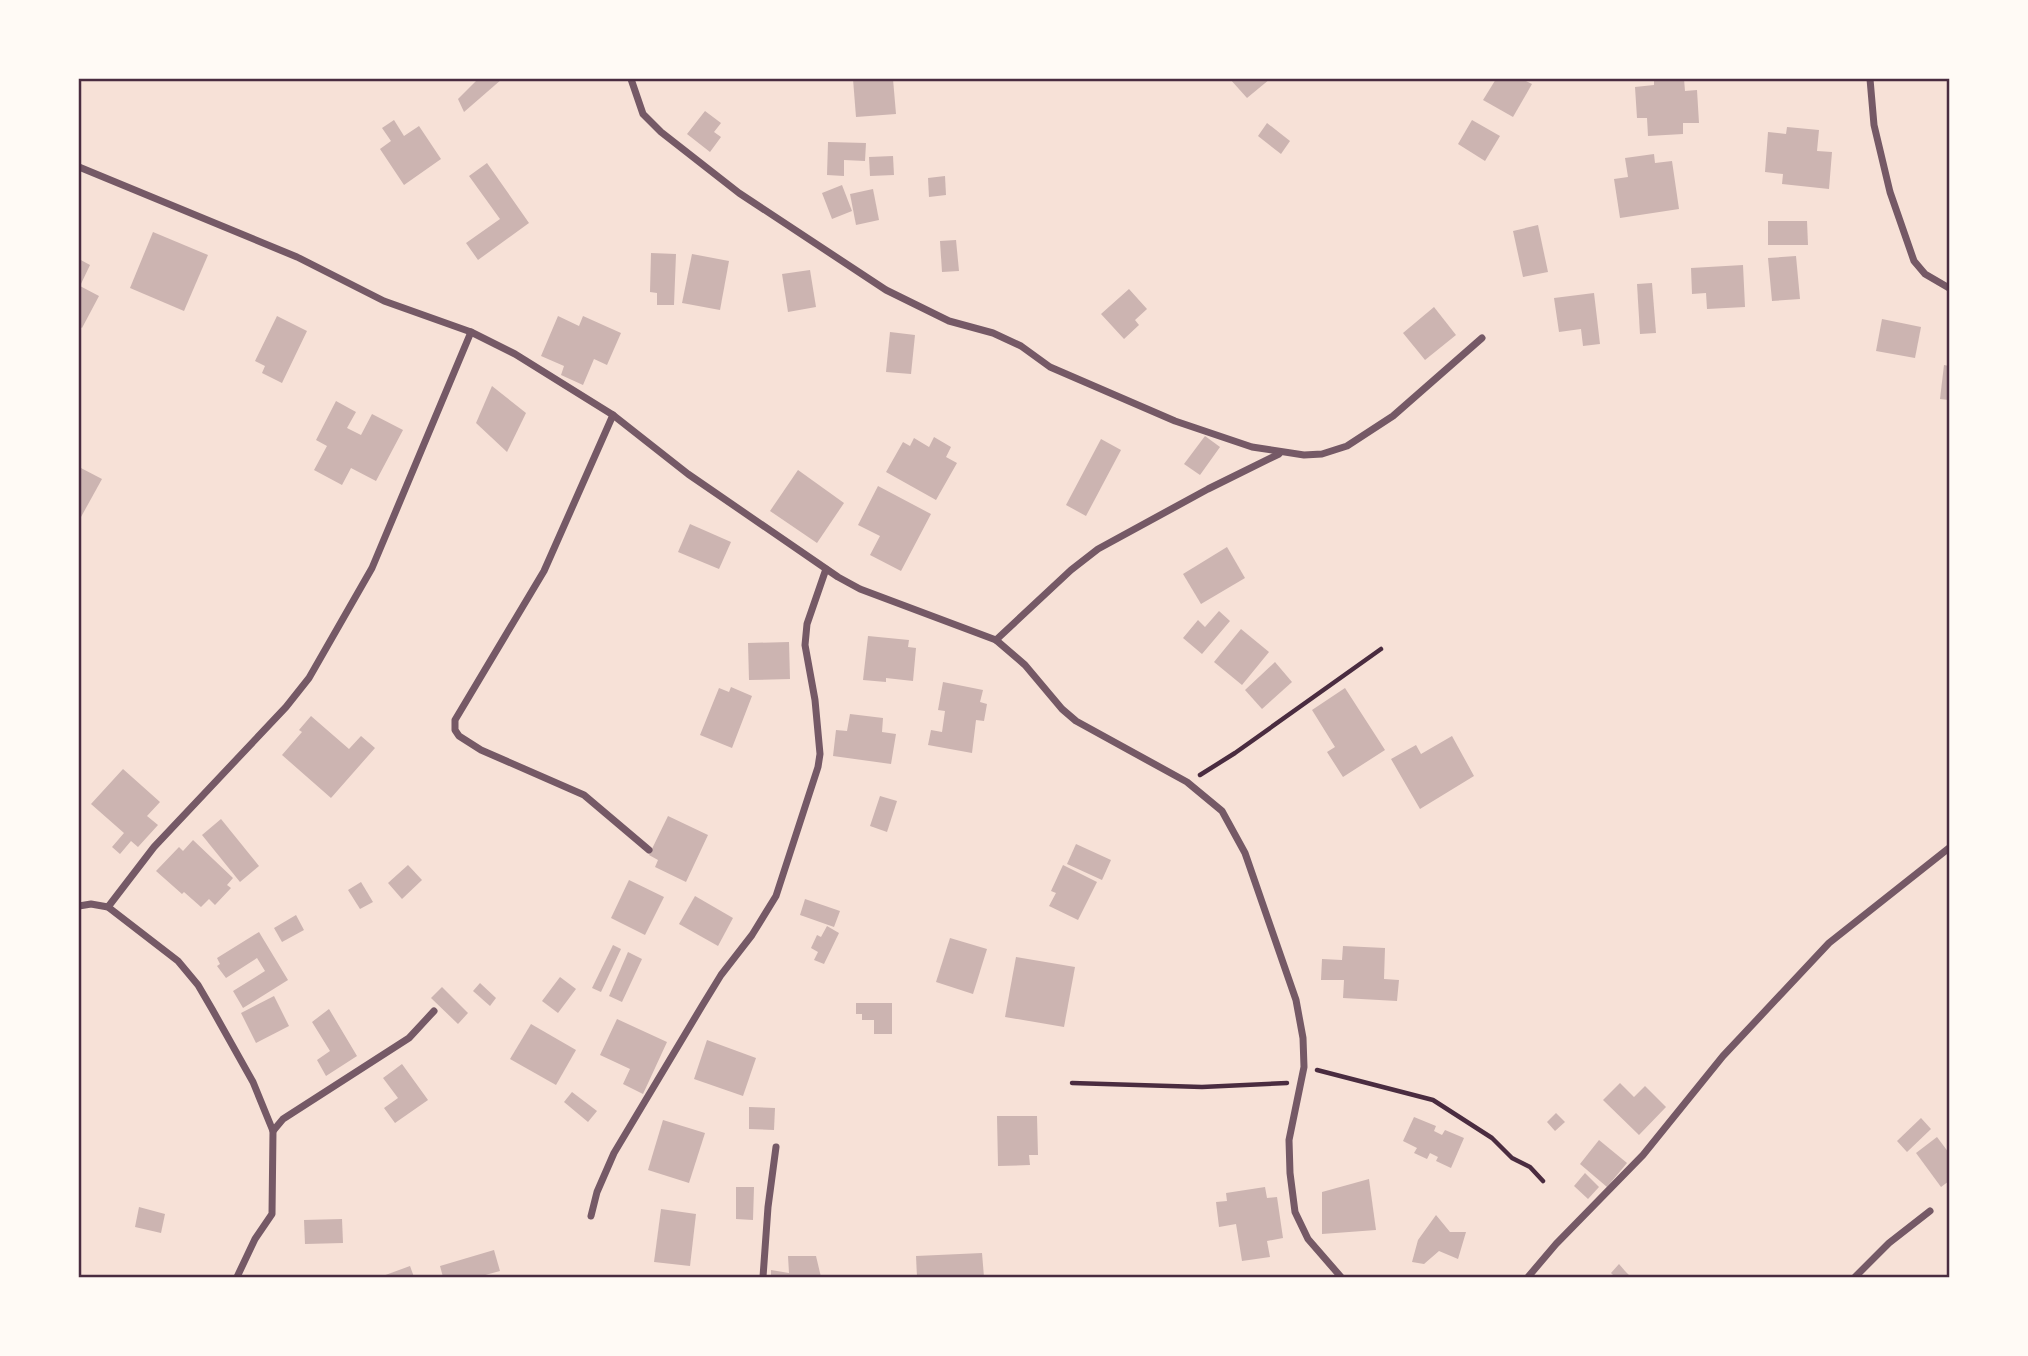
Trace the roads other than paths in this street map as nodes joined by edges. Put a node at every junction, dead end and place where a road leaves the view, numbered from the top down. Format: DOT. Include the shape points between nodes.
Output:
graph roads {
  1 [pos="631,79"];
  2 [pos="1870,79"];
  3 [pos="79,167"];
  4 [pos="1949,288"];
  5 [pos="471,332"];
  6 [pos="1482,338"];
  7 [pos="613,415"];
  8 [pos="1280,453"];
  9 [pos="826,569"];
  10 [pos="996,640"];
  11 [pos="1949,848"];
  12 [pos="649,850"];
  13 [pos="79,906"];
  14 [pos="108,906"];
  15 [pos="434,1011"];
  16 [pos="273,1131"];
  17 [pos="776,1147"];
  18 [pos="1930,1211"];
  19 [pos="592,1216"];
  20 [pos="237,1277"];
  21 [pos="763,1277"];
  22 [pos="1340,1277"];
  23 [pos="1528,1277"];
  24 [pos="1854,1277"];
  1 -- 8 [label="street" via="643,114 661,132 739,193 886,290 949,321 993,333 1050,367 1175,421"];
  2 -- 4 [label="street" via="1877,138 1914,261 1925,274"];
  3 -- 5 [label="street" via="297,257 384,301"];
  5 -- 7 [label="street"];
  5 -- 14 [label="street" via="372,568 309,678 154,847"];
  6 -- 8 [label="street" via="1371,433 1322,454"];
  7 -- 9 [label="street" via="688,474"];
  7 -- 12 [label="street" via="544,571 454,727 459,736 481,750 584,795"];
  8 -- 10 [label="street" via="1098,549"];
  9 -- 10 [label="street" via="860,589"];
  9 -- 19 [label="street" via="807,624 805,645 820,754 785,876 614,1153"];
  10 -- 22 [label="street" via="1076,721 1187,782 1222,811 1245,853 1296,1000 1303,1038 1302,1082 1289,1140 1295,1212 1308,1239"];
  11 -- 23 [label="street" via="1829,943 1723,1056 1643,1155"];
  13 -- 14 [label="street"];
  14 -- 16 [label="street" via="178,961 198,985 253,1082"];
  15 -- 16 [label="street" via="409,1038 283,1119"];
  16 -- 20 [label="street" via="272,1214"];
  17 -- 21 [label="street"];
  18 -- 24 [label="street"];
}
